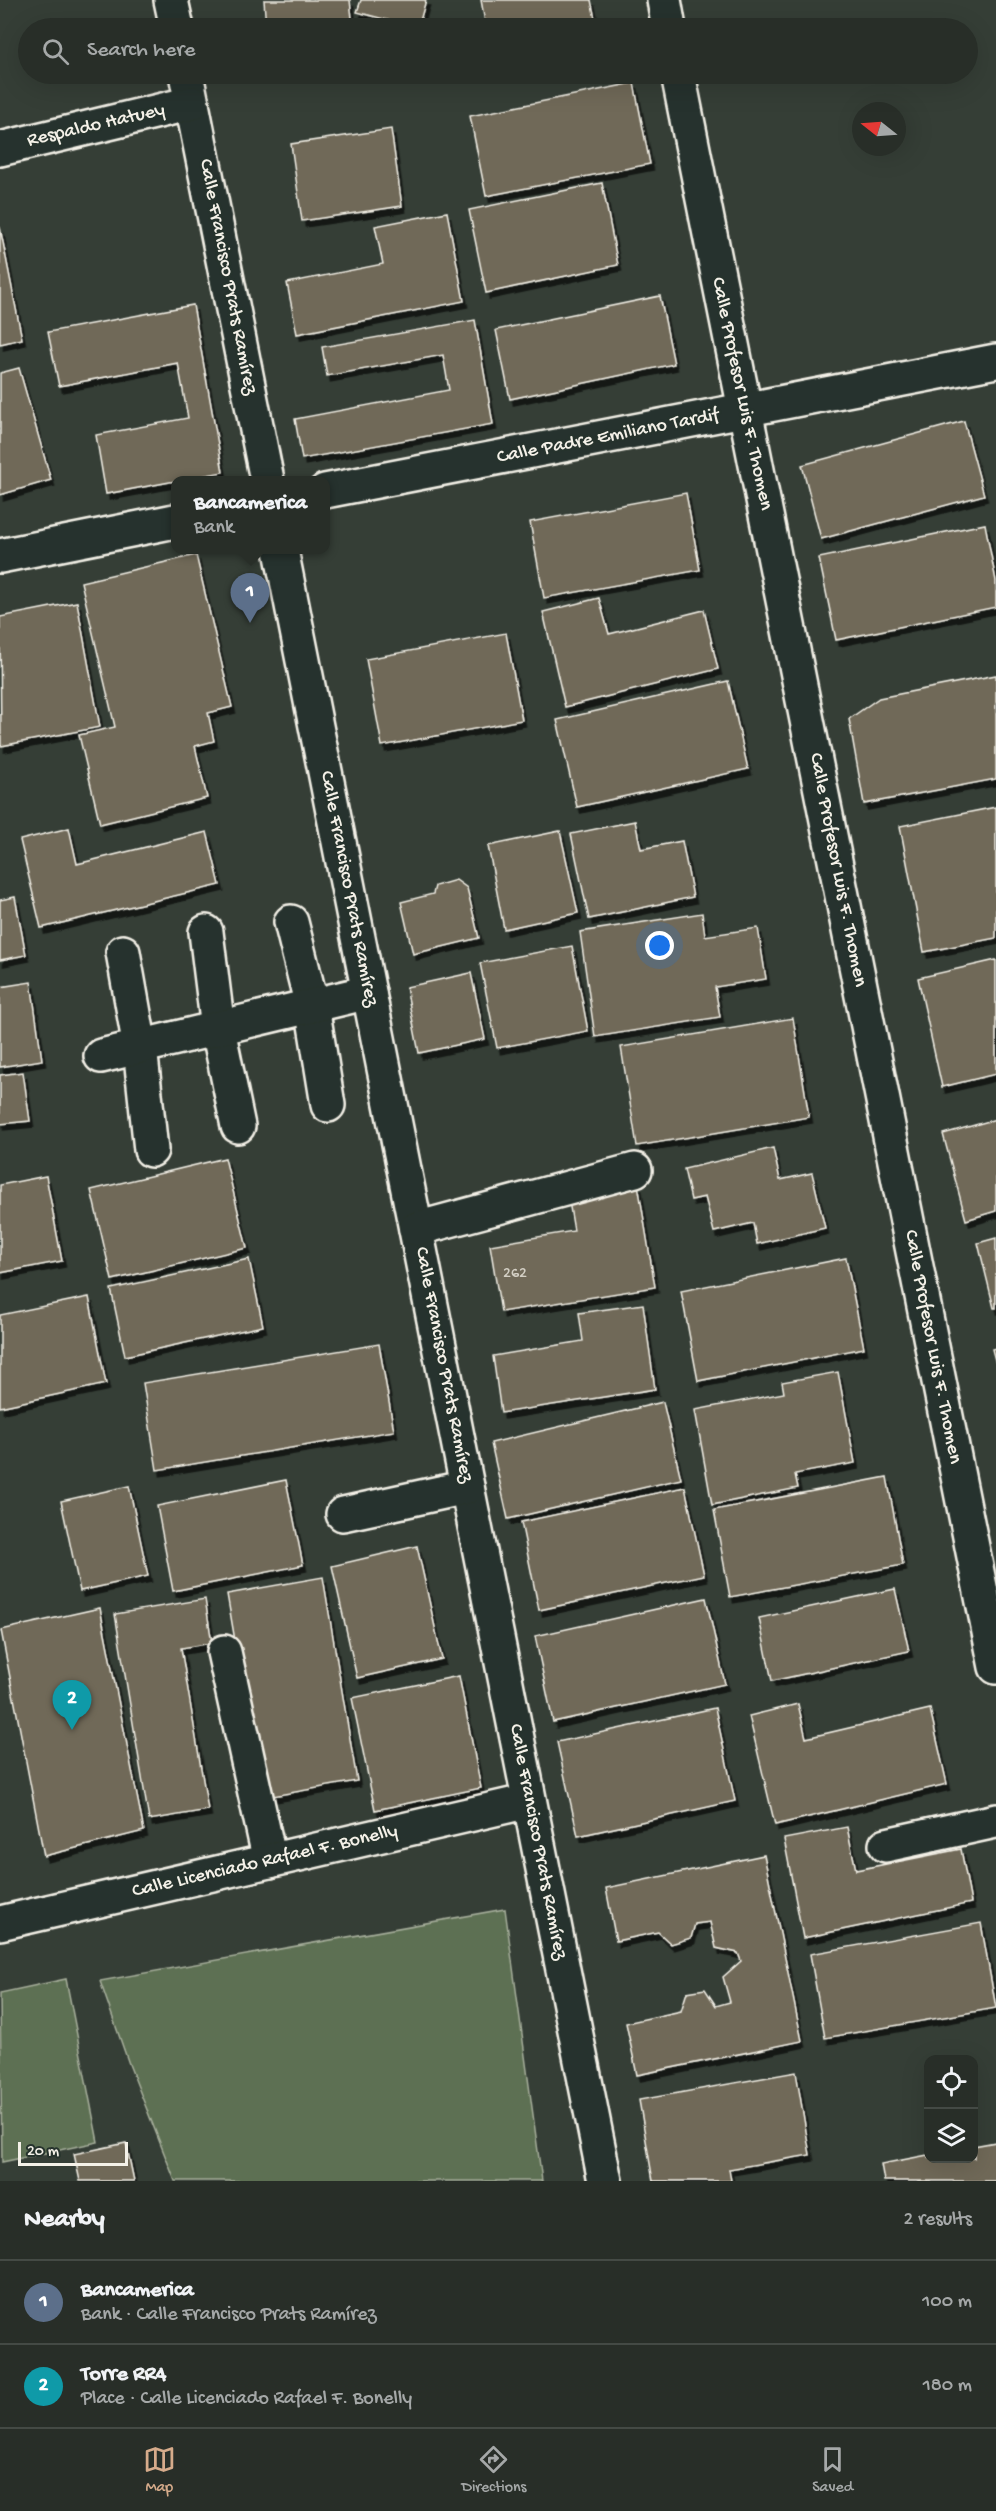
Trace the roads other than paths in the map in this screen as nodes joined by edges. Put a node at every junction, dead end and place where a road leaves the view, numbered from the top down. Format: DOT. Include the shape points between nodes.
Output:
graph roads {
  1 [pos="171,0"];
  2 [pos="664,0"];
  3 [pos="175,18"];
  4 [pos="667,18"];
  5 [pos="680,84"];
  6 [pos="189,88"];
  7 [pos="0,149"];
  8 [pos="996,361"];
  9 [pos="745,411"];
  10 [pos="266,476"];
  11 [pos="330,490"];
  12 [pos="171,522"];
  13 [pos="282,554"];
  14 [pos="0,556"];
  15 [pos="291,922"];
  16 [pos="206,932"];
  17 [pos="123,952"];
  18 [pos="369,992"];
  19 [pos="312,1006"];
  20 [pos="218,1029"];
  21 [pos="140,1047"];
  22 [pos="101,1056"];
  23 [pos="328,1105"];
  24 [pos="238,1126"];
  25 [pos="151,1150"];
  26 [pos="635,1170"];
  27 [pos="416,1228"];
  28 [pos="467,1487"];
  29 [pos="343,1514"];
  30 [pos="224,1652"];
  31 [pos="996,1667"];
  32 [pos="529,1801"];
  33 [pos="996,1821"];
  34 [pos="886,1845"];
  35 [pos="270,1861"];
  36 [pos="0,1923"];
  37 [pos="605,2181"];
  1 -- 3 [label="street"];
  2 -- 4 [label="street"];
  5 -- 9 [label="street, Calle Profesor Luis F. Thomen"];
  6 -- 7 [label="street, Respaldo Hatuey"];
  6 -- 10 [label="street, Calle Francisco Prats Ramírez"];
  8 -- 9 [label="street, Calle Padre Emiliano Tardif"];
  9 -- 11 [label="street, Calle Padre Emiliano Tardif"];
  9 -- 31 [label="street, Calle Profesor Luis F. Thomen"];
  12 -- 14 [label="street"];
  13 -- 18 [label="street, Calle Francisco Prats Ramírez"];
  15 -- 19 [label="street"];
  16 -- 20 [label="street"];
  17 -- 21 [label="street"];
  18 -- 19 [label="street"];
  18 -- 27 [label="street, Calle Francisco Prats Ramírez"];
  19 -- 20 [label="street"];
  19 -- 23 [label="street"];
  20 -- 21 [label="street"];
  20 -- 24 [label="street"];
  21 -- 22 [label="street"];
  21 -- 25 [label="street"];
  26 -- 27 [label="street"];
  27 -- 28 [label="street, Calle Francisco Prats Ramírez"];
  28 -- 29 [label="street"];
  28 -- 32 [label="street, Calle Francisco Prats Ramírez"];
  30 -- 35 [label="street"];
  32 -- 35 [label="street, Calle Licenciado Rafael F. Bonelly"];
  32 -- 37 [label="street, Calle Francisco Prats Ramírez"];
  33 -- 34 [label="street"];
  35 -- 36 [label="street, Calle Licenciado Rafael F. Bonelly"];
}
